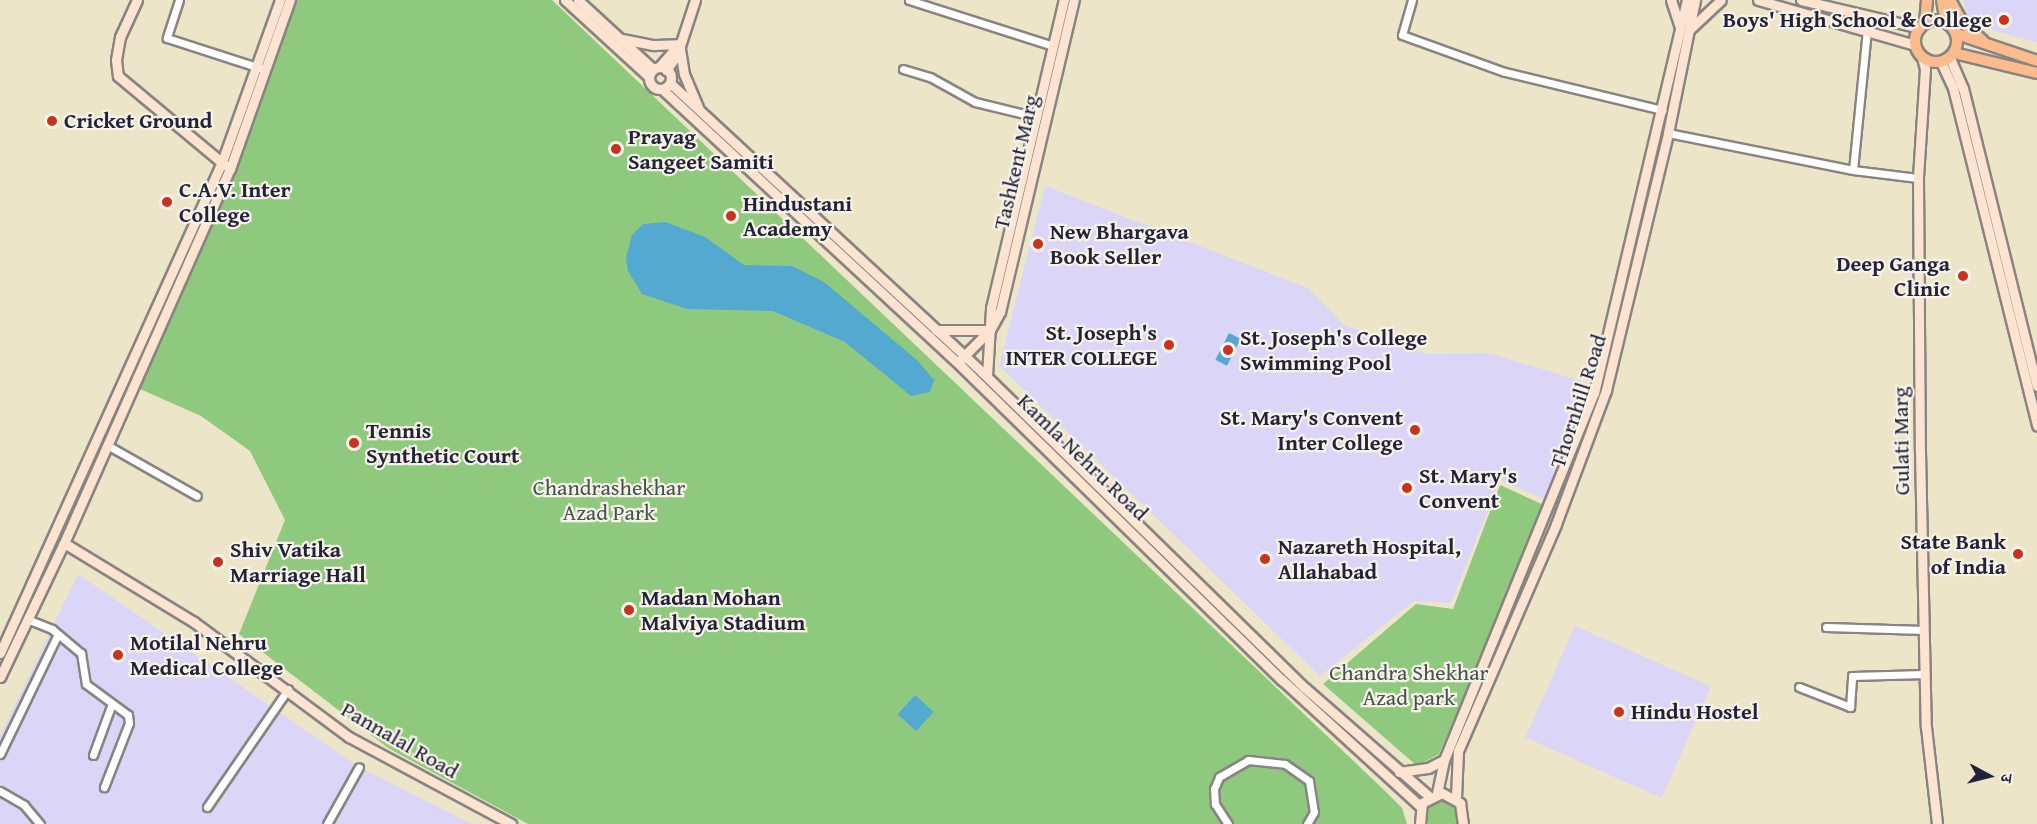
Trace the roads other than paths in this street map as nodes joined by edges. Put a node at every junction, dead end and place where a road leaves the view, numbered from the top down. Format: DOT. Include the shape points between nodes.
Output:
graph roads {
  1 [pos="136,0"];
  2 [pos="179,0"];
  3 [pos="280,0"];
  4 [pos="290,0"];
  5 [pos="565,0"];
  6 [pos="578,0"];
  7 [pos="695,0"];
  8 [pos="909,0"];
  9 [pos="1064,0"];
  10 [pos="1074,0"];
  11 [pos="1412,0"];
  12 [pos="1671,0"];
  13 [pos="1687,0"];
  14 [pos="1695,0"];
  15 [pos="1721,0"];
  16 [pos="1758,0"];
  17 [pos="1802,0"];
  18 [pos="1927,0"];
  19 [pos="1942,0"];
  20 [pos="1950,0"];
  21 [pos="1946,22"];
  22 [pos="1922,25"];
  23 [pos="1867,29"];
  24 [pos="1684,30"];
  25 [pos="1957,34"];
  26 [pos="621,39"];
  27 [pos="679,44"];
  28 [pos="1915,45"];
  29 [pos="1053,46"];
  30 [pos="1988,46"];
  31 [pos="1922,57"];
  32 [pos="1948,58"];
  33 [pos="2037,61"];
  34 [pos="261,68"];
  35 [pos="903,69"];
  36 [pos="657,70"];
  37 [pos="2037,73"];
  38 [pos="667,86"];
  39 [pos="699,110"];
  40 [pos="1662,110"];
  41 [pos="1037,117"];
  42 [pos="1668,133"];
  43 [pos="222,162"];
  44 [pos="230,169"];
  45 [pos="1853,170"];
  46 [pos="1918,178"];
  47 [pos="936,330"];
  48 [pos="990,330"];
  49 [pos="961,359"];
  50 [pos="987,376"];
  51 [pos="2037,386"];
  52 [pos="2037,426"];
  53 [pos="107,445"];
  54 [pos="197,496"];
  55 [pos="64,543"];
  56 [pos="27,619"];
  57 [pos="1826,627"];
  58 [pos="1924,630"];
  59 [pos="58,634"];
  60 [pos="1,647"];
  61 [pos="11,652"];
  62 [pos="1925,674"];
  63 [pos="0,677"];
  64 [pos="1799,687"];
  65 [pos="288,689"];
  66 [pos="111,706"];
  67 [pos="0,754"];
  68 [pos="93,755"];
  69 [pos="1444,760"];
  70 [pos="359,767"];
  71 [pos="1399,772"];
  72 [pos="104,787"];
  73 [pos="0,791"];
  74 [pos="1433,795"];
  75 [pos="1456,798"];
  76 [pos="1420,806"];
  77 [pos="207,807"];
  78 [pos="1463,819"];
  79 [pos="40,824"];
  80 [pos="327,824"];
  81 [pos="511,824"];
  82 [pos="1228,824"];
  83 [pos="1307,824"];
  84 [pos="1420,824"];
  85 [pos="1472,824"];
  86 [pos="1937,824"];
  1 -- 43 [label="street" via="120,36 118,76"];
  2 -- 34 [label="street" via="167,38"];
  3 -- 34 [label="street"];
  4 -- 34 [label="street"];
  5 -- 36 [label="street"];
  6 -- 26 [label="street"];
  7 -- 27 [label="street"];
  8 -- 29 [label="street"];
  9 -- 29 [label="street, Tashkent Marg"];
  10 -- 48 [label="street, Tashkent Marg" via="1000,312"];
  11 -- 40 [label="street" via="1402,35 1505,72"];
  12 -- 24 [label="street"];
  13 -- 24 [label="street, Thornhill Road"];
  14 -- 24 [label="street, Thornhill Road"];
  15 -- 24 [label="street"];
  16 -- 23 [label="street"];
  17 -- 22 [label="street"];
  18 -- 22 [label="main road"];
  19 -- 21 [label="main road"];
  20 -- 30 [label="main road" via="1963,23"];
  21 -- 22 [label="main road"];
  21 -- 25 [label="main road"];
  22 -- 28 [label="main road"];
  23 -- 28 [label="street"];
  23 -- 45 [label="street"];
  24 -- 40 [label="street, Thornhill Road"];
  24 -- 42 [label="street, Thornhill Road"];
  25 -- 30 [label="main road"];
  25 -- 32 [label="main road"];
  26 -- 27 [label="street" via="654,45"];
  26 -- 36 [label="street"];
  27 -- 36 [label="street"];
  27 -- 39 [label="street" via="684,74"];
  28 -- 31 [label="main road"];
  29 -- 41 [label="street, Tashkent Marg"];
  30 -- 33 [label="main road"];
  31 -- 32 [label="main road"];
  31 -- 46 [label="street, Gulati Marg" via="1925,69"];
  32 -- 37 [label="main road"];
  32 -- 51 [label="street" via="1963,88"];
  32 -- 52 [label="street"];
  34 -- 43 [label="street"];
  34 -- 44 [label="street"];
  35 -- 41 [label="street" via="930,77 975,102"];
  36 -- 38 [label="street"];
  36 -- 38 [label="street" via="652,85"];
  38 -- 39 [label="street, Kamla Nehru Road"];
  38 -- 49 [label="street, Kamla Nehru Road"];
  39 -- 47 [label="street, Kamla Nehru Road"];
  40 -- 69 [label="street, Thornhill Road" via="1594,393"];
  41 -- 48 [label="street, Tashkent Marg" via="991,308"];
  42 -- 45 [label="street"];
  42 -- 75 [label="street, Thornhill Road" via="1606,390 1556,524 1458,751"];
  43 -- 44 [label="street"];
  43 -- 60 [label="street"];
  44 -- 53 [label="street"];
  45 -- 46 [label="street"];
  46 -- 58 [label="street, Gulati Marg"];
  47 -- 48 [label="street"];
  47 -- 49 [label="street, Kamla Nehru Road"];
  48 -- 49 [label="street, Tashkent Marg"];
  48 -- 50 [label="street"];
  49 -- 50 [label="street, Kamla Nehru Road"];
  49 -- 76 [label="street, Kamla Nehru Road" via="1282,680"];
  50 -- 71 [label="street, Kamla Nehru Road" via="1305,688"];
  53 -- 54 [label="street"];
  53 -- 55 [label="street"];
  55 -- 56 [label="street"];
  55 -- 65 [label="street, Pannalal Road" via="194,622"];
  56 -- 59 [label="street"];
  56 -- 61 [label="street"];
  57 -- 58 [label="street"];
  58 -- 62 [label="street, Gulati Marg"];
  59 -- 66 [label="street" via="81,652 86,684"];
  59 -- 67 [label="street"];
  60 -- 61 [label="street"];
  61 -- 63 [label="street"];
  62 -- 64 [label="street" via="1852,676 1850,707"];
  62 -- 86 [label="street, Gulati Marg"];
  65 -- 77 [label="street"];
  65 -- 81 [label="street, Pannalal Road" via="349,738"];
  66 -- 68 [label="street"];
  66 -- 72 [label="street" via="124,710 129,723"];
  69 -- 71 [label="street" via="1428,768"];
  69 -- 74 [label="street, Thornhill Road"];
  70 -- 80 [label="street"];
  71 -- 74 [label="street, Kamla Nehru Road"];
  73 -- 79 [label="street" via="24,805"];
  74 -- 75 [label="street"];
  74 -- 76 [label="street"];
  75 -- 78 [label="street"];
  76 -- 84 [label="street"];
  78 -- 85 [label="street"];
  82 -- 83 [label="street" via="1215,804 1214,789 1219,777 1248,760 1285,764 1309,781 1314,812"];
}
